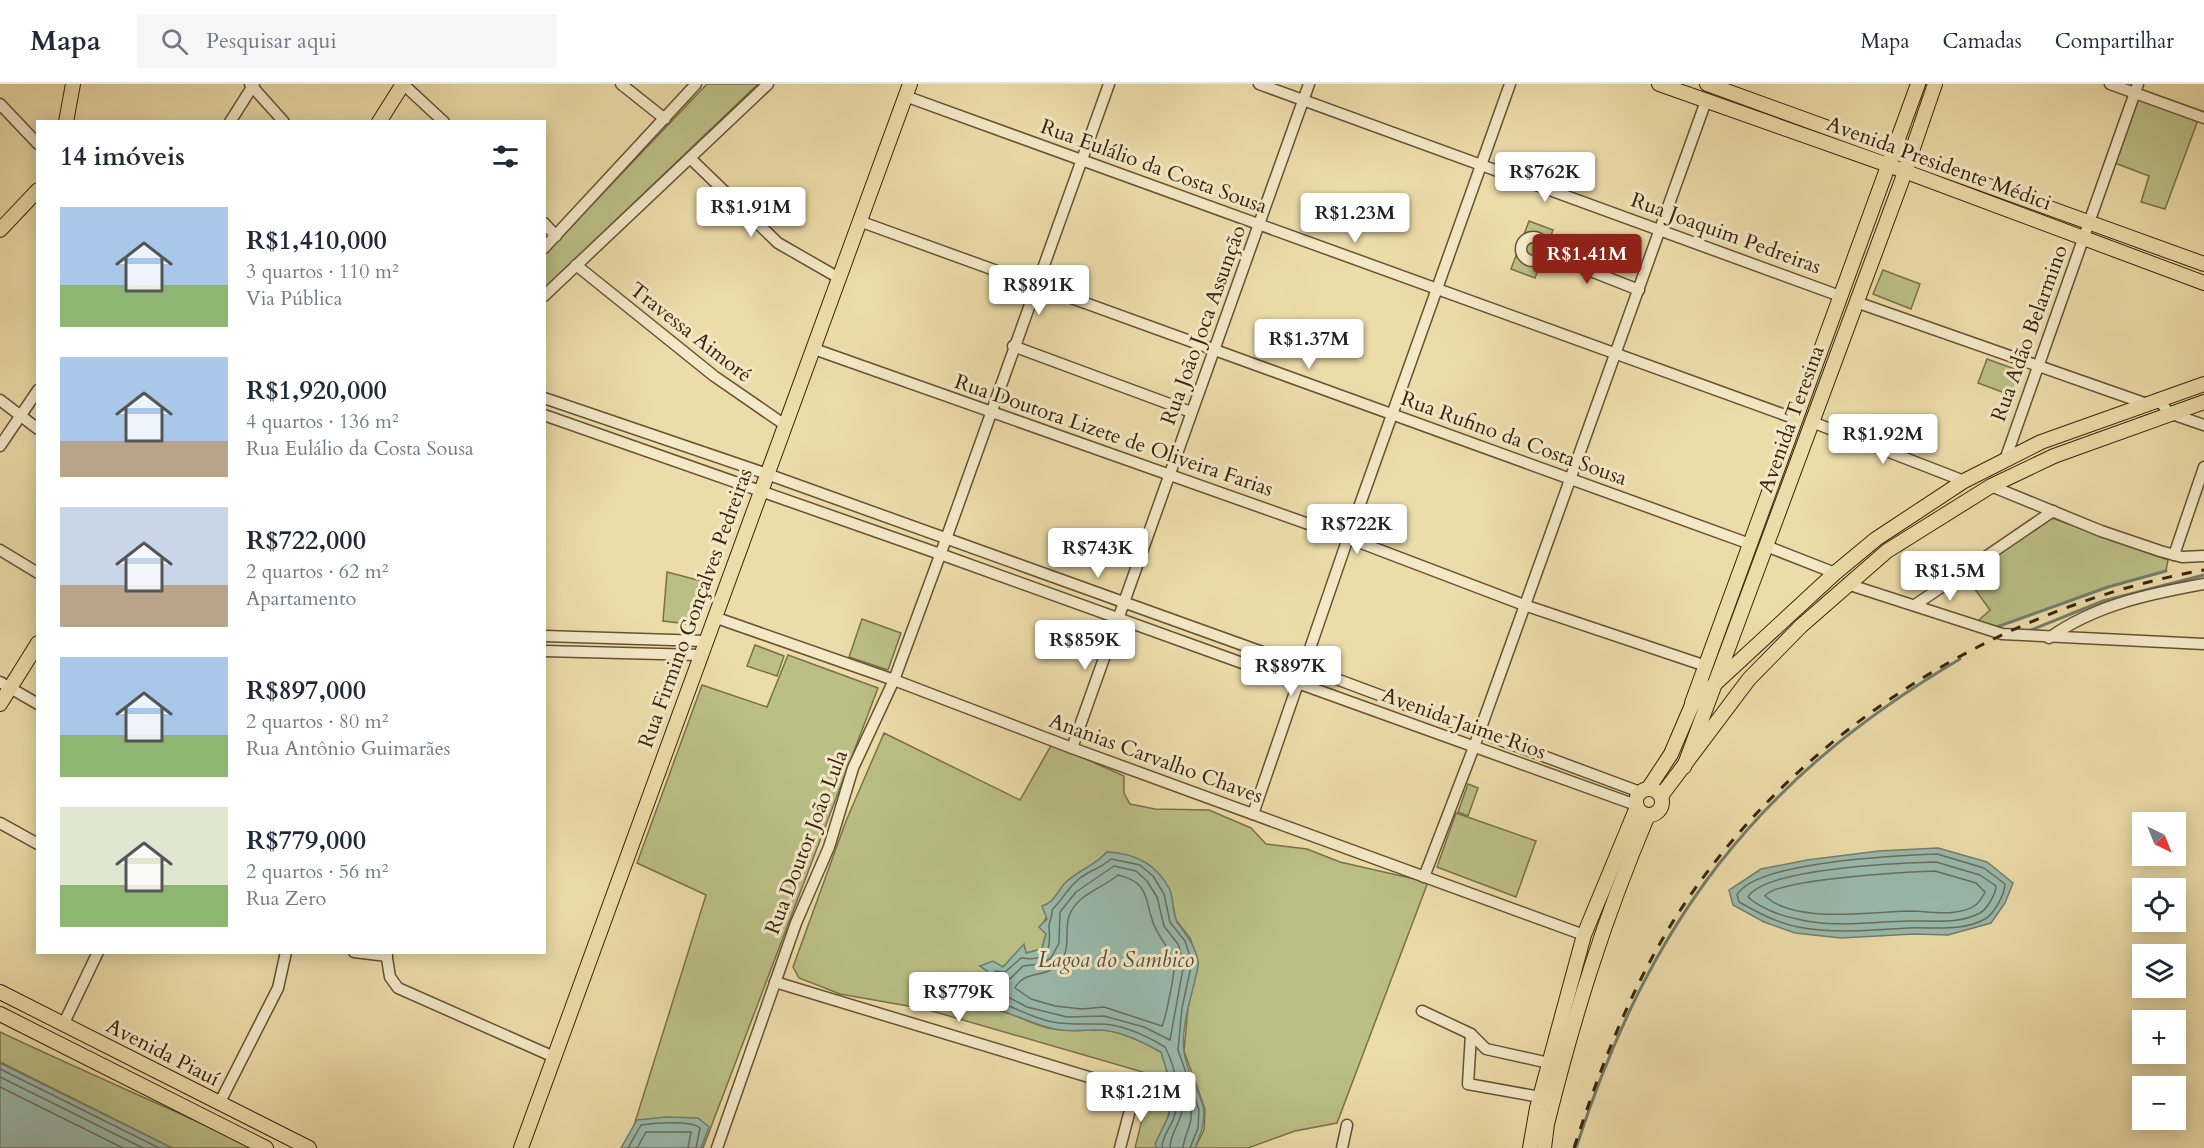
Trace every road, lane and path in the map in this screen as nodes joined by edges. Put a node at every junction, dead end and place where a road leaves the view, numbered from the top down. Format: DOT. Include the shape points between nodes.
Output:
graph roads {
  1 [pos="73,84"];
  2 [pos="252,84"];
  3 [pos="403,84"];
  4 [pos="621,84"];
  5 [pos="696,84"];
  6 [pos="768,84"];
  7 [pos="1108,84"];
  8 [pos="1259,84"];
  9 [pos="1309,84"];
  10 [pos="1510,84"];
  11 [pos="1659,84"];
  12 [pos="1918,84"];
  13 [pos="1935,84"];
  14 [pos="2110,84"];
  15 [pos="1710,85"];
  16 [pos="2136,88"];
  17 [pos="907,90"];
  18 [pos="1304,100"];
  19 [pos="1706,101"];
  20 [pos="0,104"];
  21 [pos="1797,116"];
  22 [pos="2204,118"];
  23 [pos="665,119"];
  24 [pos="66,120"];
  25 [pos="231,120"];
  26 [pos="282,120"];
  27 [pos="380,120"];
  28 [pos="442,120"];
  29 [pos="1791,131"];
  30 [pos="36,142"];
  31 [pos="1894,150"];
  32 [pos="1910,156"];
  33 [pos="691,159"];
  34 [pos="1081,159"];
  35 [pos="1482,164"];
  36 [pos="1888,165"];
  37 [pos="1905,171"];
  38 [pos="36,192"];
  39 [pos="859,221"];
  40 [pos="2089,222"];
  41 [pos="546,225"];
  42 [pos="1261,225"];
  43 [pos="1660,229"];
  44 [pos="0,230"];
  45 [pos="556,236"];
  46 [pos="2084,238"];
  47 [pos="546,246"];
  48 [pos="1545,254"];
  49 [pos="2204,264"];
  50 [pos="576,265"];
  51 [pos="839,278"];
  52 [pos="2204,283"];
  53 [pos="1035,285"];
  54 [pos="1437,288"];
  55 [pos="1639,290"];
  56 [pos="546,294"];
  57 [pos="1840,296"];
  58 [pos="1856,302"];
  59 [pos="1013,346"];
  60 [pos="814,349"];
  61 [pos="1213,351"];
  62 [pos="1616,353"];
  63 [pos="2038,364"];
  64 [pos="1813,370"];
  65 [pos="1830,376"];
  66 [pos="2204,384"];
  67 [pos="36,393"];
  68 [pos="546,399"];
  69 [pos="0,400"];
  70 [pos="2151,401"];
  71 [pos="2204,402"];
  72 [pos="574,408"];
  73 [pos="990,412"];
  74 [pos="1191,412"];
  75 [pos="2169,413"];
  76 [pos="1392,415"];
  77 [pos="20,416"];
  78 [pos="546,416"];
  79 [pos="1796,419"];
  80 [pos="1812,422"];
  81 [pos="568,423"];
  82 [pos="785,425"];
  83 [pos="2204,425"];
  84 [pos="36,428"];
  85 [pos="672,442"];
  86 [pos="0,446"];
  87 [pos="666,458"];
  88 [pos="2005,460"];
  89 [pos="2204,467"];
  90 [pos="767,474"];
  91 [pos="1168,476"];
  92 [pos="1571,478"];
  93 [pos="1964,481"];
  94 [pos="1991,486"];
  95 [pos="760,491"];
  96 [pos="1767,497"];
  97 [pos="1782,503"];
  98 [pos="858,508"];
  99 [pos="2053,511"];
  100 [pos="852,524"];
  101 [pos="1348,538"];
  102 [pos="946,539"];
  103 [pos="1750,544"];
  104 [pos="1767,546"];
  105 [pos="0,550"];
  106 [pos="940,554"];
  107 [pos="2174,555"];
  108 [pos="2204,555"];
  109 [pos="36,572"];
  110 [pos="1835,573"];
  111 [pos="1039,574"];
  112 [pos="1847,584"];
  113 [pos="2204,584"];
  114 [pos="1034,590"];
  115 [pos="1124,603"];
  116 [pos="1524,605"];
  117 [pos="1915,606"];
  118 [pos="1790,614"];
  119 [pos="714,617"];
  120 [pos="1119,620"];
  121 [pos="1801,626"];
  122 [pos="546,636"];
  123 [pos="578,637"];
  124 [pos="2049,638"];
  125 [pos="705,641"];
  126 [pos="2204,644"];
  127 [pos="36,646"];
  128 [pos="546,651"];
  129 [pos="578,653"];
  130 [pos="700,655"];
  131 [pos="1706,666"];
  132 [pos="1304,667"];
  133 [pos="894,680"];
  134 [pos="1716,683"];
  135 [pos="5,685"];
  136 [pos="1298,685"];
  137 [pos="36,703"];
  138 [pos="0,704"];
  139 [pos="1692,705"];
  140 [pos="1480,731"];
  141 [pos="1474,747"];
  142 [pos="1072,748"];
  143 [pos="1683,767"];
  144 [pos="1661,796"];
  145 [pos="1642,802"];
  146 [pos="1253,814"];
  147 [pos="0,824"];
  148 [pos="36,843"];
  149 [pos="1424,877"];
  150 [pos="1584,935"];
  151 [pos="97,954"];
  152 [pos="286,954"];
  153 [pos="386,954"];
  154 [pos="775,982"];
  155 [pos="0,992"];
  156 [pos="1422,1011"];
  157 [pos="0,1014"];
  158 [pos="0,1024"];
  159 [pos="63,1025"];
  160 [pos="1471,1034"];
  161 [pos="554,1057"];
  162 [pos="1549,1063"];
  163 [pos="109,1070"];
  164 [pos="1540,1097"];
  165 [pos="219,1104"];
  166 [pos="1347,1125"];
  167 [pos="266,1148"];
  168 [pos="309,1148"];
  169 [pos="521,1148"];
  170 [pos="717,1148"];
  171 [pos="1120,1148"];
  172 [pos="1342,1148"];
  173 [pos="1530,1148"];
  174 [pos="1544,1148"];
  1 -- 24 [label="main road"];
  2 -- 25 [label="street"];
  2 -- 26 [label="street"];
  3 -- 27 [label="main road"];
  3 -- 28 [label="street"];
  4 -- 23 [label="street"];
  5 -- 23 [label="street"];
  6 -- 33 [label="street"];
  7 -- 34 [label="street"];
  8 -- 18 [label="street, Rua Joaquim Pedreiras"];
  9 -- 18 [label="street, Rua João Joca Assunção"];
  10 -- 35 [label="street"];
  11 -- 19 [label="main road, Avenida Presidente Médici"];
  12 -- 31 [label="main road, Avenida Teresina"];
  13 -- 32 [label="main road, Avenida Teresina"];
  14 -- 16 [label="street"];
  15 -- 21 [label="main road, Avenida Presidente Médici"];
  16 -- 22 [label="street"];
  16 -- 40 [label="street, Rua Adão Belarmino"];
  17 -- 34 [label="street, Rua Eulálio da Costa Sousa"];
  17 -- 39 [label="main road, Rua Firmino Gonçalves Pedreiras"];
  18 -- 35 [label="street, Rua Joaquim Pedreiras"];
  18 -- 42 [label="street, Rua João Joca Assunção"];
  19 -- 29 [label="main road, Avenida Presidente Médici"];
  19 -- 43 [label="street"];
  20 -- 30 [label="street"];
  21 -- 29 [label="main road"];
  21 -- 31 [label="main road, Avenida Presidente Médici"];
  23 -- 45 [label="street"];
  29 -- 36 [label="main road, Avenida Presidente Médici"];
  31 -- 32 [label="main road, Avenida Presidente Médici"];
  31 -- 36 [label="main road, Avenida Teresina"];
  32 -- 37 [label="main road, Avenida Teresina"];
  32 -- 40 [label="main road, Avenida Presidente Médici"];
  33 -- 50 [label="street"];
  33 -- 51 [label="street" via="778,243"];
  34 -- 42 [label="street, Rua Eulálio da Costa Sousa"];
  34 -- 53 [label="street"];
  35 -- 43 [label="street, Rua Joaquim Pedreiras"];
  35 -- 54 [label="street"];
  36 -- 37 [label="main road, Avenida Presidente Médici"];
  36 -- 57 [label="main road, Avenida Teresina"];
  37 -- 46 [label="main road, Avenida Presidente Médici"];
  37 -- 58 [label="main road, Avenida Teresina"];
  38 -- 44 [label="main road"];
  39 -- 51 [label="main road, Rua Firmino Gonçalves Pedreiras"];
  39 -- 53 [label="street, Rua Rufino da Costa Sousa"];
  40 -- 46 [label="street, Rua Adão Belarmino"];
  40 -- 49 [label="main road, Avenida Presidente Médici"];
  41 -- 45 [label="street"];
  42 -- 54 [label="street, Rua Eulálio da Costa Sousa"];
  42 -- 61 [label="street, Rua João Joca Assunção"];
  43 -- 55 [label="street"];
  43 -- 57 [label="street, Rua Joaquim Pedreiras"];
  45 -- 47 [label="street"];
  46 -- 52 [label="main road, Avenida Presidente Médici"];
  46 -- 63 [label="street, Rua Adão Belarmino"];
  48 -- 55 [label="street"];
  50 -- 56 [label="street"];
  50 -- 82 [label="street, Travessa Aimoré" via="714,376"];
  51 -- 60 [label="main road, Rua Firmino Gonçalves Pedreiras"];
  53 -- 59 [label="street"];
  53 -- 61 [label="street, Rua Rufino da Costa Sousa"];
  54 -- 62 [label="street, Rua Eulálio da Costa Sousa"];
  54 -- 76 [label="street"];
  55 -- 62 [label="street"];
  57 -- 64 [label="main road, Avenida Teresina"];
  58 -- 63 [label="street"];
  58 -- 65 [label="main road, Avenida Teresina"];
  59 -- 73 [label="street"];
  59 -- 74 [label="street"];
  60 -- 73 [label="street, Rua Doutora Lizete de Oliveira Farias"];
  60 -- 82 [label="main road, Rua Firmino Gonçalves Pedreiras"];
  61 -- 74 [label="street, Rua João Joca Assunção"];
  61 -- 76 [label="street, Rua Rufino da Costa Sousa"];
  62 -- 79 [label="street, Rua Eulálio da Costa Sousa"];
  62 -- 92 [label="street"];
  63 -- 70 [label="street"];
  63 -- 88 [label="street, Rua Adão Belarmino"];
  64 -- 65 [label="main road"];
  64 -- 79 [label="main road, Avenida Teresina"];
  65 -- 80 [label="main road, Avenida Teresina"];
  66 -- 70 [label="main road"];
  67 -- 77 [label="street"];
  68 -- 72 [label="street, Avenida Jaime Rios"];
  69 -- 77 [label="street"];
  70 -- 75 [label="street"];
  70 -- 88 [label="main road" via="2041,442"];
  71 -- 75 [label="main road"];
  72 -- 81 [label="street"];
  72 -- 85 [label="street, Avenida Jaime Rios"];
  73 -- 91 [label="street, Rua Doutora Lizete de Oliveira Farias"];
  73 -- 102 [label="street"];
  74 -- 91 [label="street, Rua João Joca Assunção"];
  75 -- 83 [label="street"];
  75 -- 94 [label="main road" via="2054,456"];
  76 -- 92 [label="street, Rua Rufino da Costa Sousa"];
  76 -- 101 [label="street"];
  77 -- 84 [label="street"];
  77 -- 86 [label="street"];
  78 -- 81 [label="street, Avenida Jaime Rios"];
  79 -- 96 [label="main road, Avenida Teresina"];
  80 -- 93 [label="street"];
  80 -- 97 [label="main road, Avenida Teresina"];
  81 -- 87 [label="street, Avenida Jaime Rios"];
  82 -- 90 [label="main road, Rua Firmino Gonçalves Pedreiras"];
  85 -- 87 [label="street"];
  85 -- 90 [label="street, Avenida Jaime Rios"];
  87 -- 95 [label="street, Avenida Jaime Rios"];
  88 -- 93 [label="main road"];
  89 -- 107 [label="street"];
  90 -- 95 [label="main road, Rua Firmino Gonçalves Pedreiras"];
  90 -- 98 [label="street, Avenida Jaime Rios"];
  91 -- 101 [label="street, Rua Doutora Lizete de Oliveira Farias"];
  91 -- 115 [label="street, Rua João Joca Assunção"];
  92 -- 103 [label="street, Rua Rufino da Costa Sousa"];
  92 -- 116 [label="street"];
  93 -- 110 [label="main road" via="1876,539"];
  94 -- 99 [label="street"];
  94 -- 112 [label="main road" via="1887,551"];
  95 -- 100 [label="street, Avenida Jaime Rios"];
  95 -- 119 [label="main road, Rua Firmino Gonçalves Pedreiras"];
  96 -- 97 [label="main road"];
  96 -- 103 [label="main road, Avenida Teresina"];
  97 -- 104 [label="main road, Avenida Teresina"];
  98 -- 100 [label="street"];
  98 -- 102 [label="street, Avenida Jaime Rios"];
  99 -- 107 [label="street"];
  99 -- 117 [label="street"];
  100 -- 106 [label="street, Avenida Jaime Rios"];
  101 -- 116 [label="street, Rua Doutora Lizete de Oliveira Farias"];
  101 -- 132 [label="street"];
  102 -- 106 [label="street"];
  102 -- 111 [label="street, Avenida Jaime Rios"];
  103 -- 131 [label="main road, Avenida Teresina"];
  104 -- 110 [label="street"];
  104 -- 134 [label="main road, Avenida Teresina"];
  105 -- 109 [label="street"];
  106 -- 114 [label="street, Avenida Jaime Rios"];
  106 -- 133 [label="street, Rua Doutor João Lula"];
  107 -- 108 [label="street"];
  110 -- 118 [label="main road"];
  111 -- 114 [label="street"];
  111 -- 115 [label="street, Avenida Jaime Rios"];
  112 -- 117 [label="street"];
  112 -- 121 [label="main road"];
  113 -- 124 [label="street" via="2100,609"];
  114 -- 120 [label="street, Avenida Jaime Rios"];
  115 -- 120 [label="street, Rua João Joca Assunção"];
  115 -- 132 [label="street, Avenida Jaime Rios"];
  116 -- 131 [label="street, Rua Doutora Lizete de Oliveira Farias"];
  116 -- 140 [label="street"];
  117 -- 124 [label="street" via="2002,634"];
  118 -- 121 [label="main road"];
  118 -- 134 [label="main road"];
  119 -- 125 [label="main road, Rua Firmino Gonçalves Pedreiras"];
  119 -- 133 [label="street, Ananias Carvalho Chaves"];
  120 -- 136 [label="street, Avenida Jaime Rios"];
  120 -- 142 [label="street, Rua João Joca Assunção"];
  121 -- 143 [label="main road" via="1749,679"];
  122 -- 123 [label="street"];
  123 -- 125 [label="street"];
  123 -- 129 [label="street"];
  124 -- 126 [label="street"];
  125 -- 130 [label="main road, Rua Firmino Gonçalves Pedreiras"];
  127 -- 135 [label="main road"];
  128 -- 129 [label="street"];
  129 -- 130 [label="street"];
  130 -- 161 [label="main road, Rua Firmino Gonçalves Pedreiras"];
  131 -- 139 [label="main road, Avenida Teresina"];
  132 -- 136 [label="street"];
  132 -- 140 [label="street, Avenida Jaime Rios"];
  133 -- 142 [label="street, Ananias Carvalho Chaves"];
  133 -- 154 [label="street, Rua Doutor João Lula" via="854,768 829,847"];
  134 -- 139 [label="main road"];
  134 -- 143 [label="main road, Avenida Teresina"];
  135 -- 137 [label="street"];
  135 -- 138 [label="main road"];
  136 -- 141 [label="street, Avenida Jaime Rios"];
  136 -- 146 [label="street"];
  139 -- 145 [label="main road, Avenida Teresina" via="1671,754"];
  140 -- 141 [label="street"];
  140 -- 145 [label="street, Avenida Jaime Rios"];
  141 -- 145 [label="street, Avenida Jaime Rios"];
  141 -- 149 [label="street"];
  142 -- 146 [label="street, Ananias Carvalho Chaves"];
  143 -- 144 [label="main road"];
  144 -- 145 [label="main road" via="1655,791"];
  144 -- 145 [label="main road" via="1661,808 1656,814"];
  145 -- 150 [label="main road"];
  145 -- 174 [label="main road" via="1589,968"];
  146 -- 149 [label="street, Ananias Carvalho Chaves"];
  147 -- 148 [label="street"];
  149 -- 150 [label="street, Ananias Carvalho Chaves"];
  150 -- 162 [label="main road"];
  151 -- 159 [label="street"];
  152 -- 165 [label="street" via="278,988"];
  153 -- 161 [label="street" via="390,977 398,988"];
  154 -- 170 [label="street, Rua Doutor João Lula"];
  154 -- 171 [label="street" via="1135,1091"];
  155 -- 159 [label="main road, Avenida Piauí"];
  156 -- 160 [label="street"];
  157 -- 163 [label="main road, Avenida Piauí"];
  158 -- 163 [label="main road" via="55,1052"];
  159 -- 165 [label="main road, Avenida Piauí"];
  160 -- 162 [label="street" via="1486,1049"];
  160 -- 164 [label="street" via="1468,1084"];
  161 -- 169 [label="main road, Rua Firmino Gonçalves Pedreiras"];
  162 -- 164 [label="main road"];
  163 -- 167 [label="main road, Avenida Piauí"];
  164 -- 173 [label="main road"];
  165 -- 168 [label="main road, Avenida Piauí"];
  166 -- 172 [label="street"];
}
